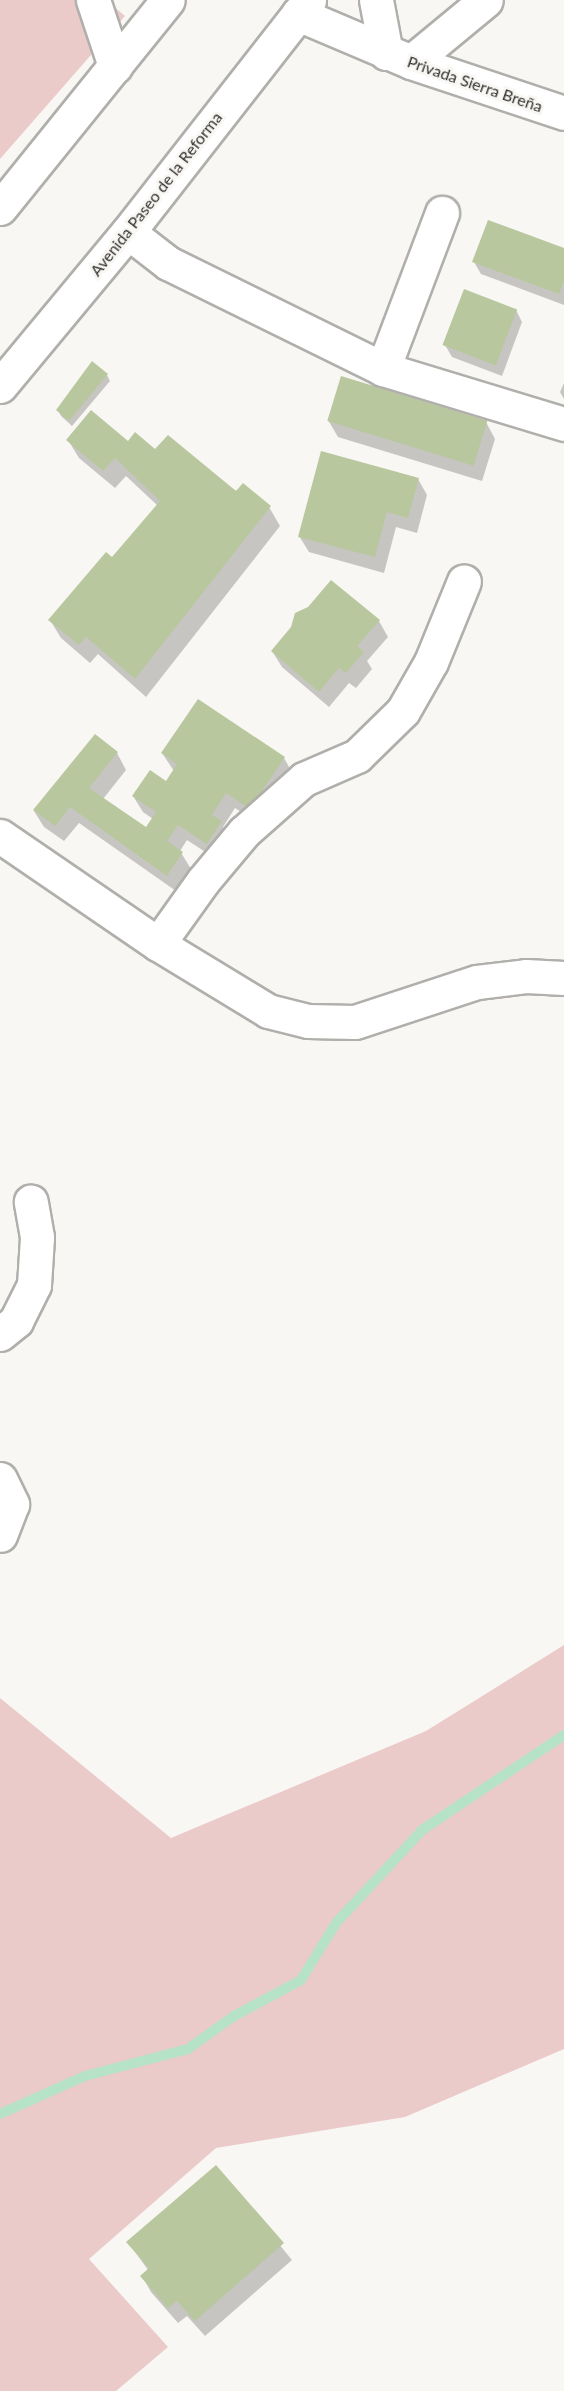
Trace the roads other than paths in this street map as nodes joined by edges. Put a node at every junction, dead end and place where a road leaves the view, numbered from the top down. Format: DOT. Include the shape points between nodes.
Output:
graph roads {
  1 [pos="93,0"];
  2 [pos="167,0"];
  3 [pos="376,0"];
  4 [pos="486,0"];
  5 [pos="303,7"];
  6 [pos="398,57"];
  7 [pos="115,66"];
  8 [pos="564,113"];
  9 [pos="0,208"];
  10 [pos="442,213"];
  11 [pos="128,231"];
  12 [pos="383,369"];
  13 [pos="0,386"];
  14 [pos="564,424"];
  15 [pos="464,581"];
  16 [pos="0,836"];
  17 [pos="158,944"];
  18 [pos="564,978"];
  19 [pos="31,1202"];
  20 [pos="0,1334"];
  21 [pos="0,1479"];
  22 [pos="0,1535"];
  1 -- 7 [label="street"];
  2 -- 7 [label="street"];
  3 -- 6 [label="street, Privada Sierra Breña"];
  4 -- 6 [label="street"];
  5 -- 6 [label="street, Privada Sierra Breña"];
  5 -- 11 [label="street, Avenida Paseo de la Reforma"];
  6 -- 8 [label="street, Privada Sierra Breña"];
  7 -- 9 [label="street"];
  10 -- 12 [label="street"];
  11 -- 12 [label="street" via="168,263"];
  11 -- 13 [label="street, Avenida Paseo de la Reforma"];
  12 -- 14 [label="street"];
  15 -- 17 [label="street" via="431,662 403,711 357,756 304,779 244,832"];
  16 -- 17 [label="street"];
  17 -- 18 [label="street" via="268,1011 308,1021 355,1022 477,982 526,976"];
  19 -- 20 [label="street" via="37,1237 34,1285 16,1321"];
  21 -- 22 [label="street" via="12,1504"];
}
